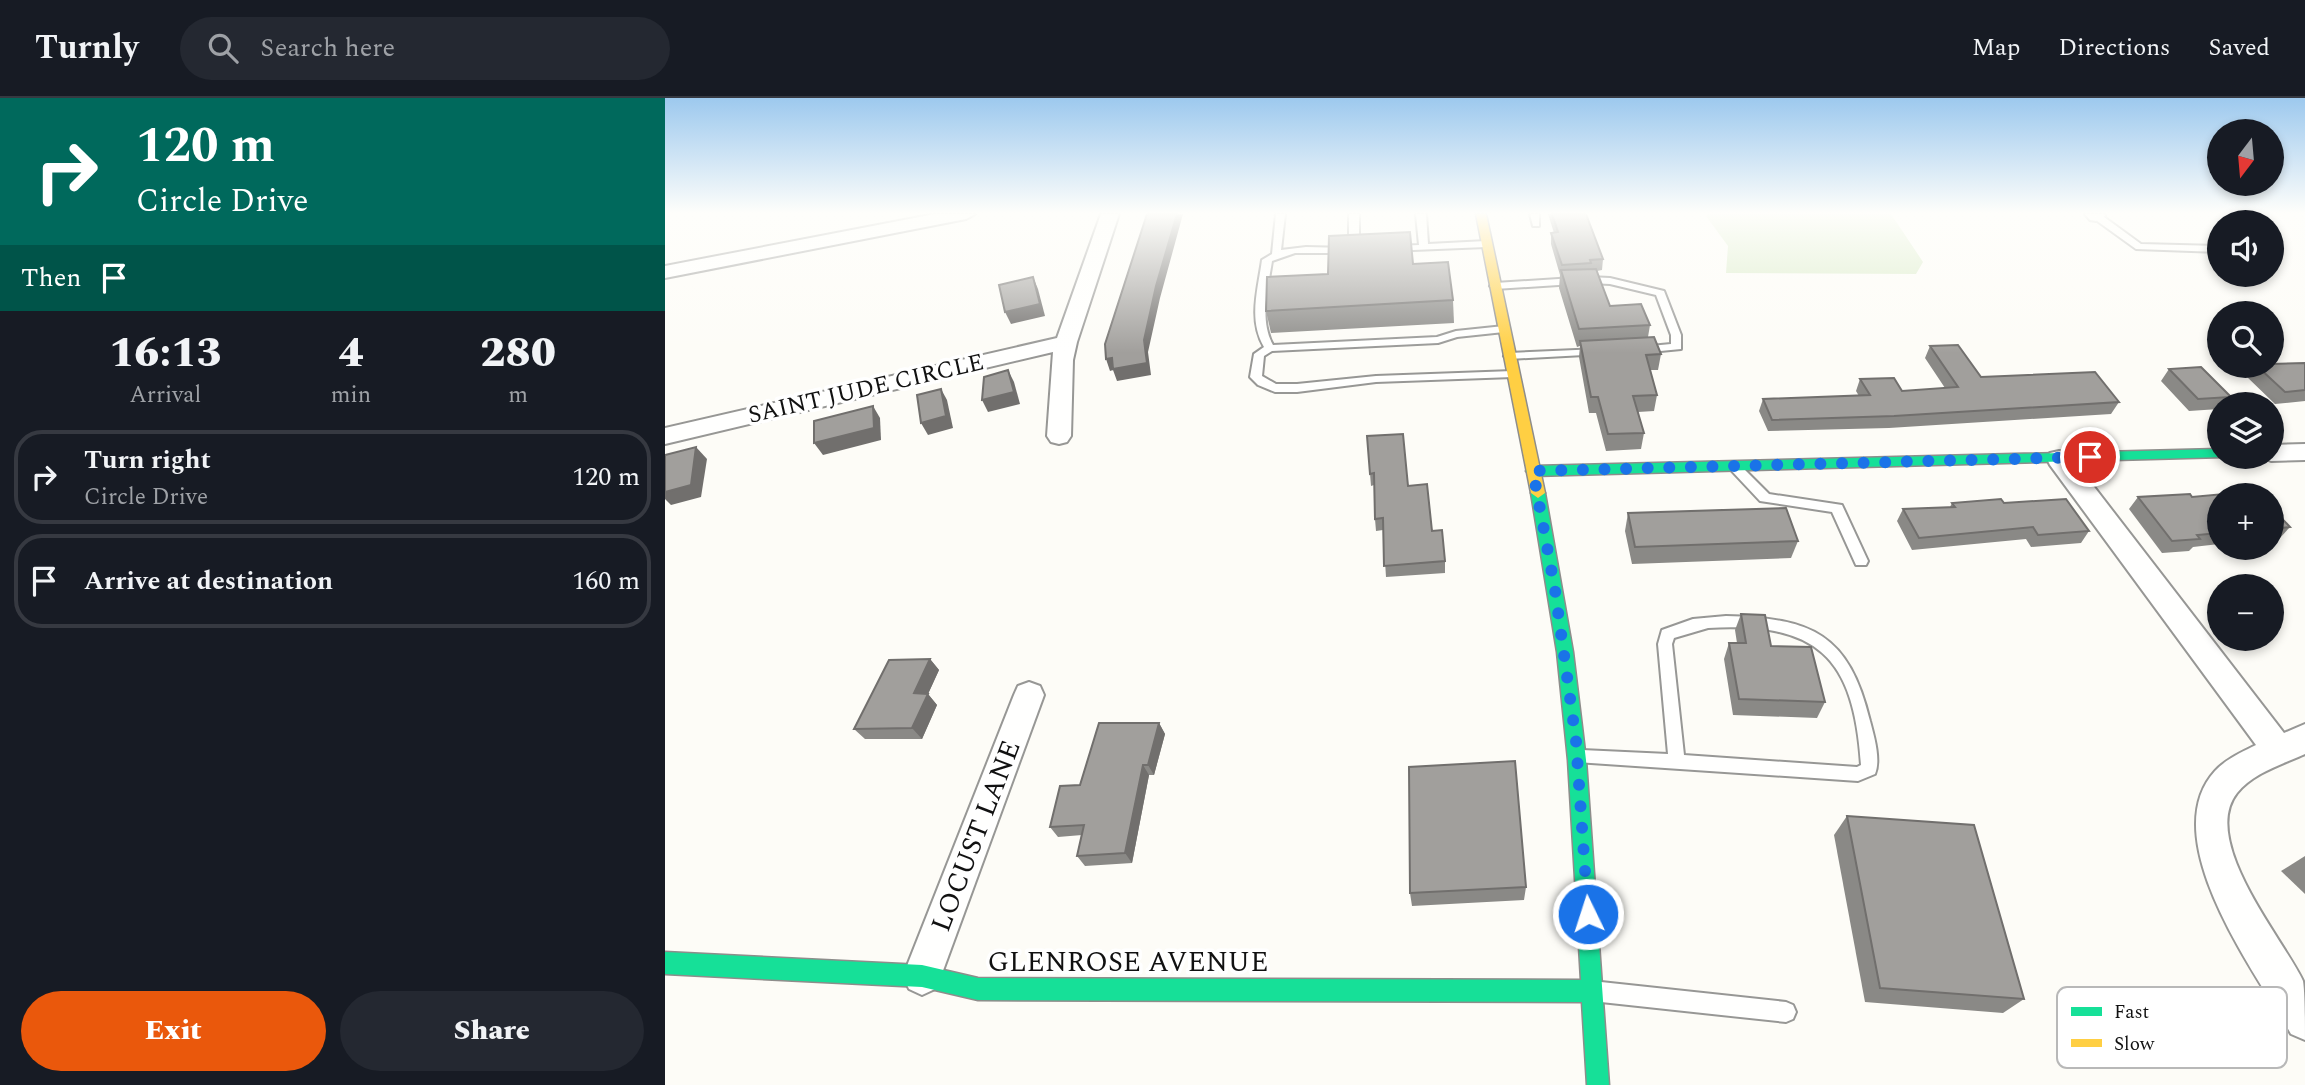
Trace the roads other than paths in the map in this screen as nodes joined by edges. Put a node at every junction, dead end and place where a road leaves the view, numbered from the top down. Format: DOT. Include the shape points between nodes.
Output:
graph roads {
  1 [pos="728,260"];
  2 [pos="1094,260"];
  3 [pos="1267,260"];
  4 [pos="1489,260"];
  5 [pos="665,272"];
  6 [pos="1495,286"];
  7 [pos="1504,329"];
  8 [pos="1066,342"];
  9 [pos="1270,348"];
  10 [pos="1623,351"];
  11 [pos="1610,352"];
  12 [pos="1509,356"];
  13 [pos="1513,374"];
  14 [pos="665,436"];
  15 [pos="1059,436"];
  16 [pos="2305,452"];
  17 [pos="2284,453"];
  18 [pos="2207,454"];
  19 [pos="2059,459"];
  20 [pos="1734,466"];
  21 [pos="1533,471"];
  22 [pos="1861,561"];
  23 [pos="1029,695"];
  24 [pos="2293,745"];
  25 [pos="1577,757"];
  26 [pos="1677,762"];
  27 [pos="665,963"];
  28 [pos="922,976"];
  29 [pos="2286,987"];
  30 [pos="2287,988"];
  31 [pos="1593,991"];
  32 [pos="1786,1012"];
  33 [pos="2305,1020"];
  34 [pos="1598,1085"];
  1 -- 5 [label="street"];
  2 -- 8 [label="street"];
  3 -- 9 [label="lane" via="1261,337"];
  4 -- 6 [label="street"];
  6 -- 7 [label="street"];
  6 -- 10 [label="lane" via="1589,280 1660,293 1677,347"];
  7 -- 9 [label="lane" via="1438,340"];
  7 -- 12 [label="street"];
  8 -- 14 [label="street, SAINT JUDE CIRCLE"];
  8 -- 15 [label="street"];
  9 -- 13 [label="lane" via="1259,354 1256,377 1275,388"];
  11 -- 12 [label="lane"];
  12 -- 13 [label="street"];
  13 -- 21 [label="street"];
  16 -- 17 [label="street"];
  18 -- 19 [label="street"];
  19 -- 20 [label="street"];
  19 -- 24 [label="street"];
  20 -- 21 [label="street"];
  20 -- 22 [label="lane" via="1765,498 1837,508"];
  21 -- 25 [label="street" via="1565,651"];
  23 -- 28 [label="street, LOCUST LANE"];
  24 -- 29 [label="street" via="2241,769 2225,783 2213,818 2214,844 2225,879"];
  25 -- 26 [label="lane"];
  25 -- 31 [label="street"];
  26 -- 26 [label="lane" via="1667,634 1693,625 1743,621 1806,634 1832,651 1851,682 1869,769 1858,774"];
  27 -- 28 [label="street, GLENROSE AVENUE"];
  28 -- 31 [label="street, GLENROSE AVENUE" via="978,989"];
  30 -- 33 [label="street"];
  31 -- 32 [label="lane"];
  31 -- 34 [label="street"];
}
